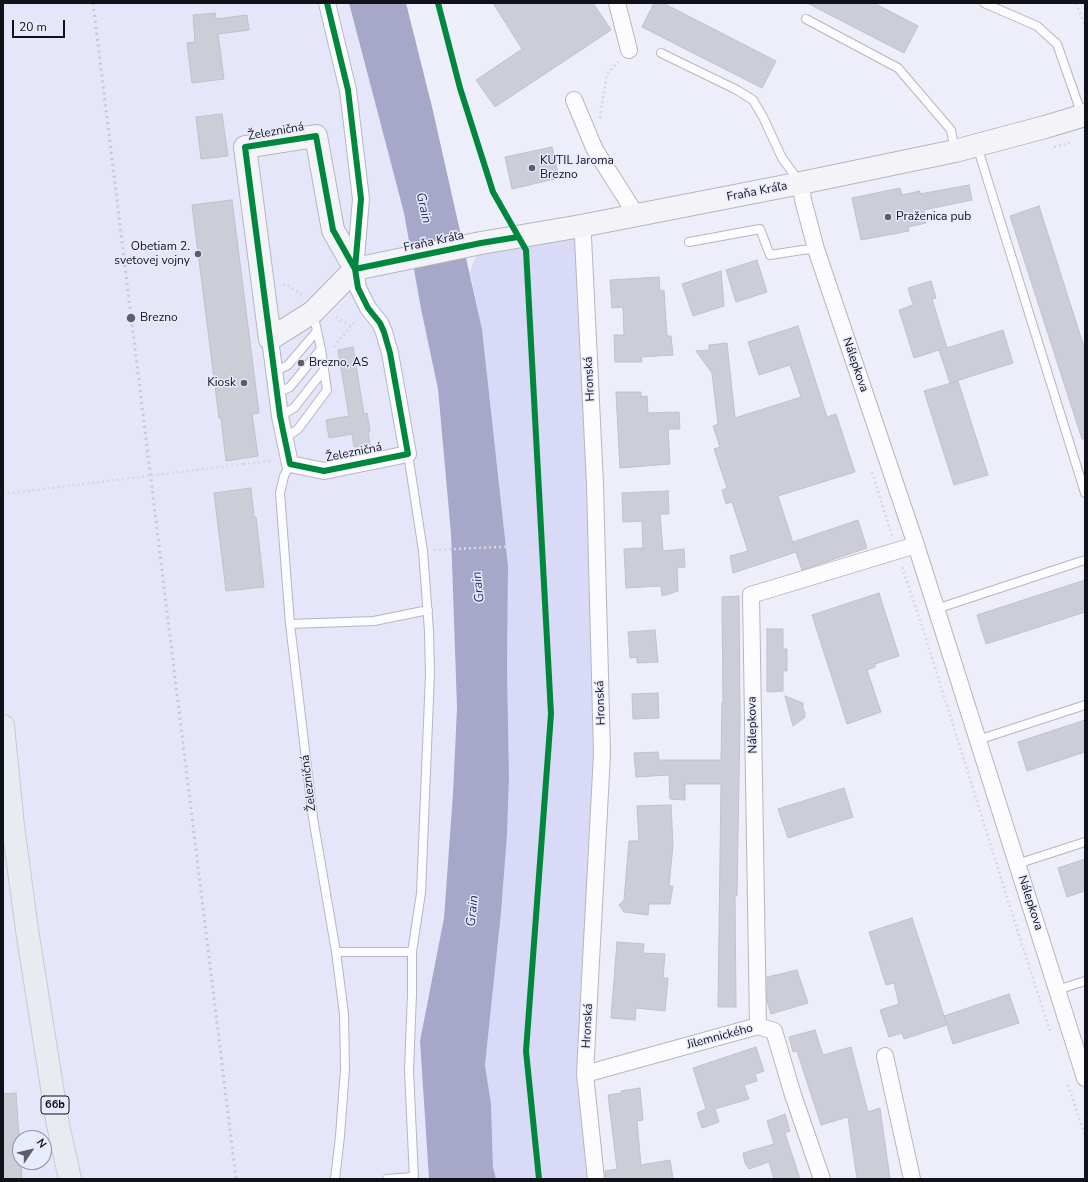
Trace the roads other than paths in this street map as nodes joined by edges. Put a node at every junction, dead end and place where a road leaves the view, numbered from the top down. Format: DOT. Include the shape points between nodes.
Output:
graph roads {
  1 [pos="327,3"];
  2 [pos="617,3"];
  3 [pos="984,3"];
  4 [pos="806,19"];
  5 [pos="629,50"];
  6 [pos="661,53"];
  7 [pos="574,100"];
  8 [pos="1084,116"];
  9 [pos="976,145"];
  10 [pos="955,151"];
  11 [pos="801,183"];
  12 [pos="637,216"];
  13 [pos="581,226"];
  14 [pos="689,242"];
  15 [pos="816,249"];
  16 [pos="355,269"];
  17 [pos="315,321"];
  18 [pos="270,339"];
  19 [pos="321,349"];
  20 [pos="324,370"];
  21 [pos="274,372"];
  22 [pos="277,393"];
  23 [pos="280,416"];
  24 [pos="284,440"];
  25 [pos="408,454"];
  26 [pos="290,464"];
  27 [pos="1085,493"];
  28 [pos="916,545"];
  29 [pos="1085,560"];
  30 [pos="936,609"];
  31 [pos="428,610"];
  32 [pos="290,624"];
  33 [pos="1085,705"];
  34 [pos="3,726"];
  35 [pos="978,740"];
  36 [pos="1085,842"];
  37 [pos="1017,864"];
  38 [pos="336,952"];
  39 [pos="412,952"];
  40 [pos="1085,981"];
  41 [pos="1057,990"];
  42 [pos="758,1026"];
  43 [pos="885,1056"];
  44 [pos="585,1074"];
  45 [pos="1085,1078"];
  46 [pos="414,1178"];
  47 [pos="70,1179"];
  48 [pos="334,1179"];
  49 [pos="387,1179"];
  50 [pos="596,1179"];
  51 [pos="822,1179"];
  52 [pos="912,1179"];
  1 -- 16 [label="street" via="348,90 361,199"];
  2 -- 5 [label="street"];
  3 -- 8 [label="lane" via="1037,26 1057,44"];
  4 -- 10 [label="lane" via="898,68 951,130"];
  6 -- 11 [label="lane" via="753,100 782,158"];
  7 -- 12 [label="street" via="595,150"];
  8 -- 9 [label="street, Fraňa Kráľa"];
  9 -- 10 [label="street, Fraňa Kráľa"];
  9 -- 27 [label="lane"];
  10 -- 11 [label="street, Fraňa Kráľa"];
  11 -- 12 [label="street, Fraňa Kráľa"];
  11 -- 15 [label="street, Nálepkova"];
  12 -- 13 [label="street, Fraňa Kráľa"];
  13 -- 16 [label="street, Fraňa Kráľa"];
  13 -- 44 [label="street, Hronská" via="595,484 602,754"];
  14 -- 15 [label="lane" via="760,229 770,255"];
  15 -- 28 [label="street, Nálepkova"];
  16 -- 17 [label="street" via="319,307"];
  16 -- 18 [label="street, Železničná" via="333,230 316,136 245,147"];
  16 -- 25 [label="street" via="358,288 384,332"];
  17 -- 18 [label="street"];
  17 -- 19 [label="lane"];
  17 -- 21 [label="lane" via="288,365"];
  18 -- 21 [label="street, Železničná"];
  19 -- 20 [label="lane"];
  19 -- 22 [label="lane" via="290,388"];
  20 -- 23 [label="lane" via="294,408"];
  20 -- 24 [label="lane" via="327,390 298,429"];
  21 -- 22 [label="street, Železničná"];
  22 -- 23 [label="street, Železničná"];
  23 -- 24 [label="street, Železničná"];
  24 -- 26 [label="street, Železničná"];
  25 -- 26 [label="street, Železničná" via="324,471"];
  25 -- 31 [label="lane" via="423,551"];
  26 -- 32 [label="lane, Železničná" via="280,493"];
  28 -- 30 [label="street, Nálepkova"];
  28 -- 42 [label="street, Nálepkova" via="751,596"];
  29 -- 30 [label="lane"];
  30 -- 35 [label="street, Nálepkova"];
  31 -- 32 [label="lane" via="374,621"];
  31 -- 39 [label="lane" via="430,674 421,893"];
  32 -- 38 [label="lane, Železničná" via="313,818"];
  33 -- 35 [label="lane"];
  34 -- 47 [label="main road, 66b" via="27,930 58,1125"];
  35 -- 37 [label="street, Nálepkova"];
  36 -- 37 [label="lane"];
  37 -- 41 [label="street, Nálepkova"];
  38 -- 39 [label="lane"];
  38 -- 48 [label="lane, Železničná" via="344,1014 345,1069"];
  39 -- 46 [label="lane" via="409,1070"];
  40 -- 41 [label="lane"];
  41 -- 45 [label="street, Nálepkova"];
  42 -- 44 [label="street, Jilemnického"];
  42 -- 51 [label="street, Jilemnického" via="774,1031"];
  43 -- 52 [label="street"];
  44 -- 50 [label="street, Hronská"];
  46 -- 49 [label="lane"];
}
